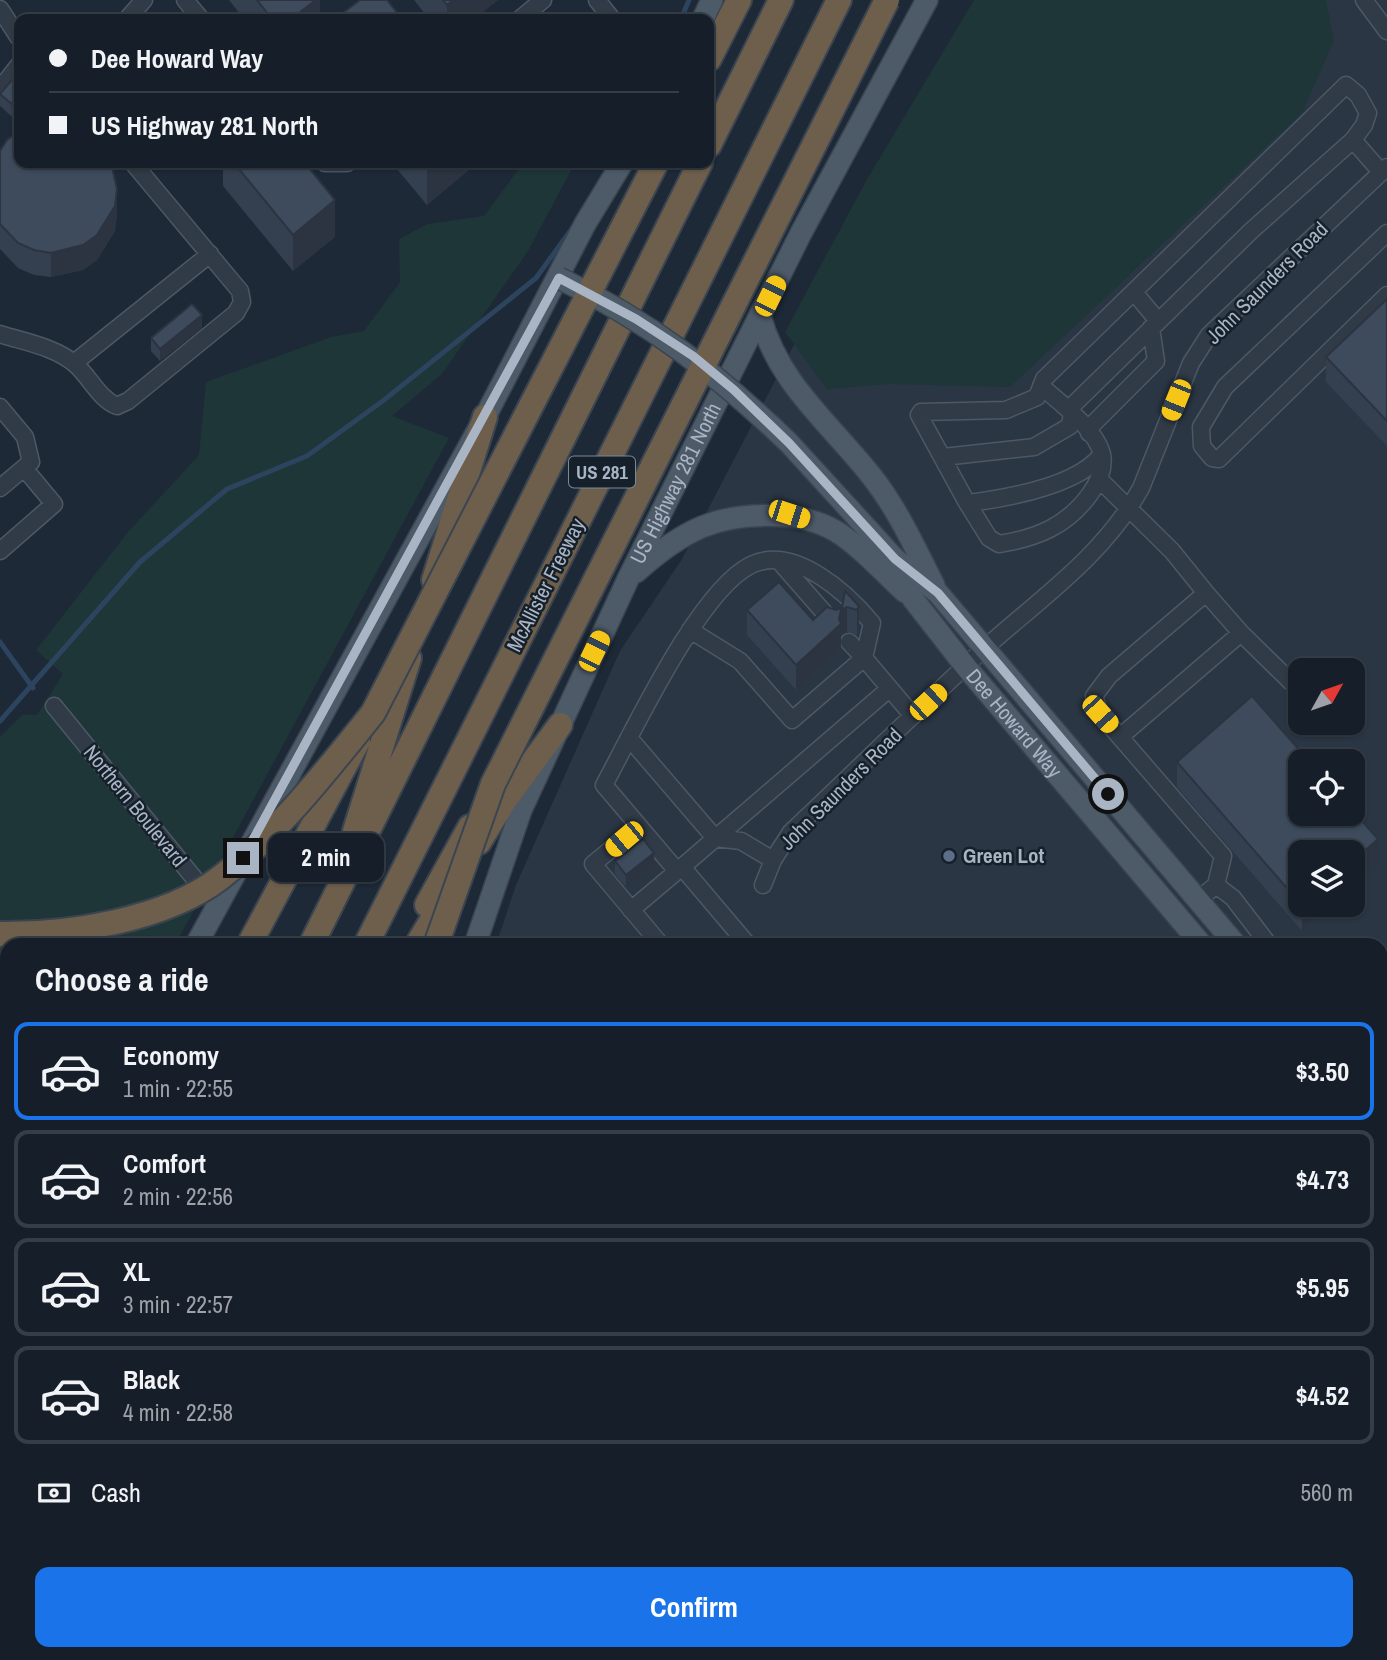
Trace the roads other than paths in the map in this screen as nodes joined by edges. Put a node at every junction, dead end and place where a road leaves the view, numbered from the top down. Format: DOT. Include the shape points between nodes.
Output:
graph roads {
  1 [pos="144,0"];
  2 [pos="185,0"];
  3 [pos="543,0"];
  4 [pos="597,0"];
  5 [pos="739,0"];
  6 [pos="781,0"];
  7 [pos="839,0"];
  8 [pos="887,0"];
  9 [pos="927,0"];
  10 [pos="1364,0"];
  11 [pos="0,9"];
  12 [pos="131,14"];
  13 [pos="197,14"];
  14 [pos="526,14"];
  15 [pos="608,14"];
  16 [pos="14,30"];
  17 [pos="1387,31"];
  18 [pos="714,49"];
  19 [pos="14,71"];
  20 [pos="0,89"];
  21 [pos="714,135"];
  22 [pos="1353,140"];
  23 [pos="137,168"];
  24 [pos="619,168"];
  25 [pos="653,168"];
  26 [pos="698,168"];
  27 [pos="1384,169"];
  28 [pos="1387,233"];
  29 [pos="210,254"];
  30 [pos="559,278"];
  31 [pos="1134,292"];
  32 [pos="1387,295"];
  33 [pos="760,316"];
  34 [pos="1155,325"];
  35 [pos="0,334"];
  36 [pos="74,363"];
  37 [pos="1041,386"];
  38 [pos="0,407"];
  39 [pos="1072,415"];
  40 [pos="485,417"];
  41 [pos="1089,433"];
  42 [pos="1101,454"];
  43 [pos="943,457"];
  44 [pos="24,468"];
  45 [pos="1100,480"];
  46 [pos="0,488"];
  47 [pos="965,501"];
  48 [pos="1130,508"];
  49 [pos="0,551"];
  50 [pos="895,559"];
  51 [pos="778,560"];
  52 [pos="629,578"];
  53 [pos="938,593"];
  54 [pos="1206,593"];
  55 [pos="913,599"];
  56 [pos="835,625"];
  57 [pos="690,629"];
  58 [pos="1241,634"];
  59 [pos="849,642"];
  60 [pos="985,648"];
  61 [pos="864,658"];
  62 [pos="965,667"];
  63 [pos="1288,678"];
  64 [pos="890,689"];
  65 [pos="54,706"];
  66 [pos="373,713"];
  67 [pos="913,716"];
  68 [pos="559,725"];
  69 [pos="1120,737"];
  70 [pos="630,739"];
  71 [pos="493,784"];
  72 [pos="639,826"];
  73 [pos="715,838"];
  74 [pos="773,860"];
  75 [pos="680,869"];
  76 [pos="763,885"];
  77 [pos="1216,885"];
  78 [pos="1197,899"];
  79 [pos="217,906"];
  80 [pos="331,906"];
  81 [pos="631,910"];
  82 [pos="1177,916"];
  83 [pos="0,934"];
  84 [pos="200,938"];
  85 [pos="253,938"];
  86 [pos="315,938"];
  87 [pos="370,938"];
  88 [pos="408,938"];
  89 [pos="421,938"];
  90 [pos="438,938"];
  91 [pos="477,938"];
  92 [pos="655,938"];
  93 [pos="742,938"];
  94 [pos="1192,938"];
  95 [pos="1230,938"];
  96 [pos="1264,938"];
  1 -- 12 [label="street"];
  2 -- 13 [label="street"];
  3 -- 14 [label="street"];
  4 -- 15 [label="street"];
  5 -- 18 [label="highway"];
  6 -- 21 [label="highway"];
  7 -- 87 [label="highway, McAllister Freeway / US 281"];
  8 -- 71 [label="highway, bridge"];
  9 -- 33 [label="main road, US Highway 281 North"];
  10 -- 17 [label="street"];
  11 -- 16 [label="street"];
  19 -- 20 [label="street"];
  22 -- 27 [label="street"];
  22 -- 31 [label="street" via="1368,113 1346,85"];
  22 -- 34 [label="street"];
  23 -- 29 [label="street"];
  24 -- 30 [label="main road"];
  25 -- 66 [label="highway, bridge"];
  26 -- 80 [label="highway, US 281"];
  27 -- 48 [label="street, John Saunders Road" via="1209,335 1191,363 1157,454"];
  28 -- 32 [label="street" via="1225,387 1201,427 1202,446 1212,458 1219,458"];
  29 -- 36 [label="street"];
  29 -- 36 [label="street" via="240,291 242,302 236,313 128,401 117,406 109,403"];
  30 -- 40 [label="main road"];
  30 -- 50 [label="main road, Dee Howard Way, bridge" via="636,319 734,390"];
  31 -- 34 [label="street"];
  31 -- 37 [label="street"];
  33 -- 52 [label="main road, US Highway 281 North"];
  33 -- 53 [label="main road" via="777,363 873,477 897,512"];
  34 -- 39 [label="street" via="1073,405"];
  34 -- 41 [label="street" via="1156,361"];
  35 -- 36 [label="street" via="59,353"];
  37 -- 39 [label="street"];
  37 -- 43 [label="street" via="1037,397 1006,410 921,412"];
  38 -- 44 [label="street" via="25,437 31,462"];
  39 -- 41 [label="street"];
  39 -- 43 [label="street" via="1070,426 1034,447"];
  40 -- 79 [label="main road"];
  40 -- 80 [label="highway"];
  41 -- 42 [label="street"];
  42 -- 45 [label="street"];
  42 -- 47 [label="street" via="1075,475 1036,489"];
  43 -- 47 [label="street"];
  44 -- 46 [label="street"];
  44 -- 49 [label="street" via="54,504"];
  45 -- 47 [label="street" via="1065,522 999,544 989,538"];
  45 -- 48 [label="street"];
  48 -- 54 [label="street"];
  48 -- 60 [label="street, John Saunders Road" via="1092,555"];
  50 -- 53 [label="main road, Dee Howard Way"];
  50 -- 55 [label="main road, Dee Howard Way"];
  51 -- 56 [label="street"];
  51 -- 57 [label="street" via="751,565 724,587"];
  51 -- 61 [label="street" via="821,575 855,602 872,623"];
  52 -- 55 [label="main road" via="663,549 704,526 789,514 829,527"];
  52 -- 68 [label="main road, US Highway 281 North"];
  53 -- 60 [label="main road, Dee Howard Way"];
  54 -- 58 [label="street"];
  54 -- 69 [label="street" via="1109,676 1094,696 1100,714"];
  55 -- 62 [label="main road, Dee Howard Way"];
  57 -- 61 [label="street" via="740,661 792,720"];
  57 -- 70 [label="street"];
  58 -- 63 [label="street"];
  58 -- 69 [label="street"];
  59 -- 61 [label="street"];
  60 -- 62 [label="street, John Saunders Road"];
  60 -- 78 [label="main road, Dee Howard Way"];
  61 -- 64 [label="street"];
  62 -- 67 [label="street, John Saunders Road"];
  62 -- 82 [label="main road, Dee Howard Way"];
  64 -- 67 [label="street"];
  64 -- 73 [label="street"];
  65 -- 79 [label="street, Northern Boulevard"];
  66 -- 83 [label="highway, bridge" via="271,831 220,878 193,894 117,921 50,933"];
  66 -- 85 [label="highway, bridge"];
  67 -- 74 [label="street, John Saunders Road" via="791,832"];
  68 -- 89 [label="highway" via="504,801"];
  68 -- 91 [label="main road, US Highway 281 North" via="522,810"];
  69 -- 77 [label="street" via="1223,856"];
  70 -- 72 [label="street" via="604,785"];
  70 -- 73 [label="street"];
  71 -- 88 [label="highway, bridge"];
  71 -- 90 [label="highway, bridge"];
  72 -- 75 [label="street"];
  72 -- 81 [label="street" via="593,864"];
  73 -- 74 [label="street" via="741,841"];
  73 -- 75 [label="street"];
  74 -- 76 [label="street, John Saunders Road"];
  75 -- 81 [label="street"];
  75 -- 93 [label="street"];
  77 -- 78 [label="street"];
  77 -- 96 [label="street" via="1233,898"];
  78 -- 82 [label="street"];
  78 -- 95 [label="main road, Dee Howard Way"];
  79 -- 84 [label="main road"];
  80 -- 86 [label="highway, US 281"];
  81 -- 92 [label="street"];
  82 -- 94 [label="main road, Dee Howard Way"];
}
